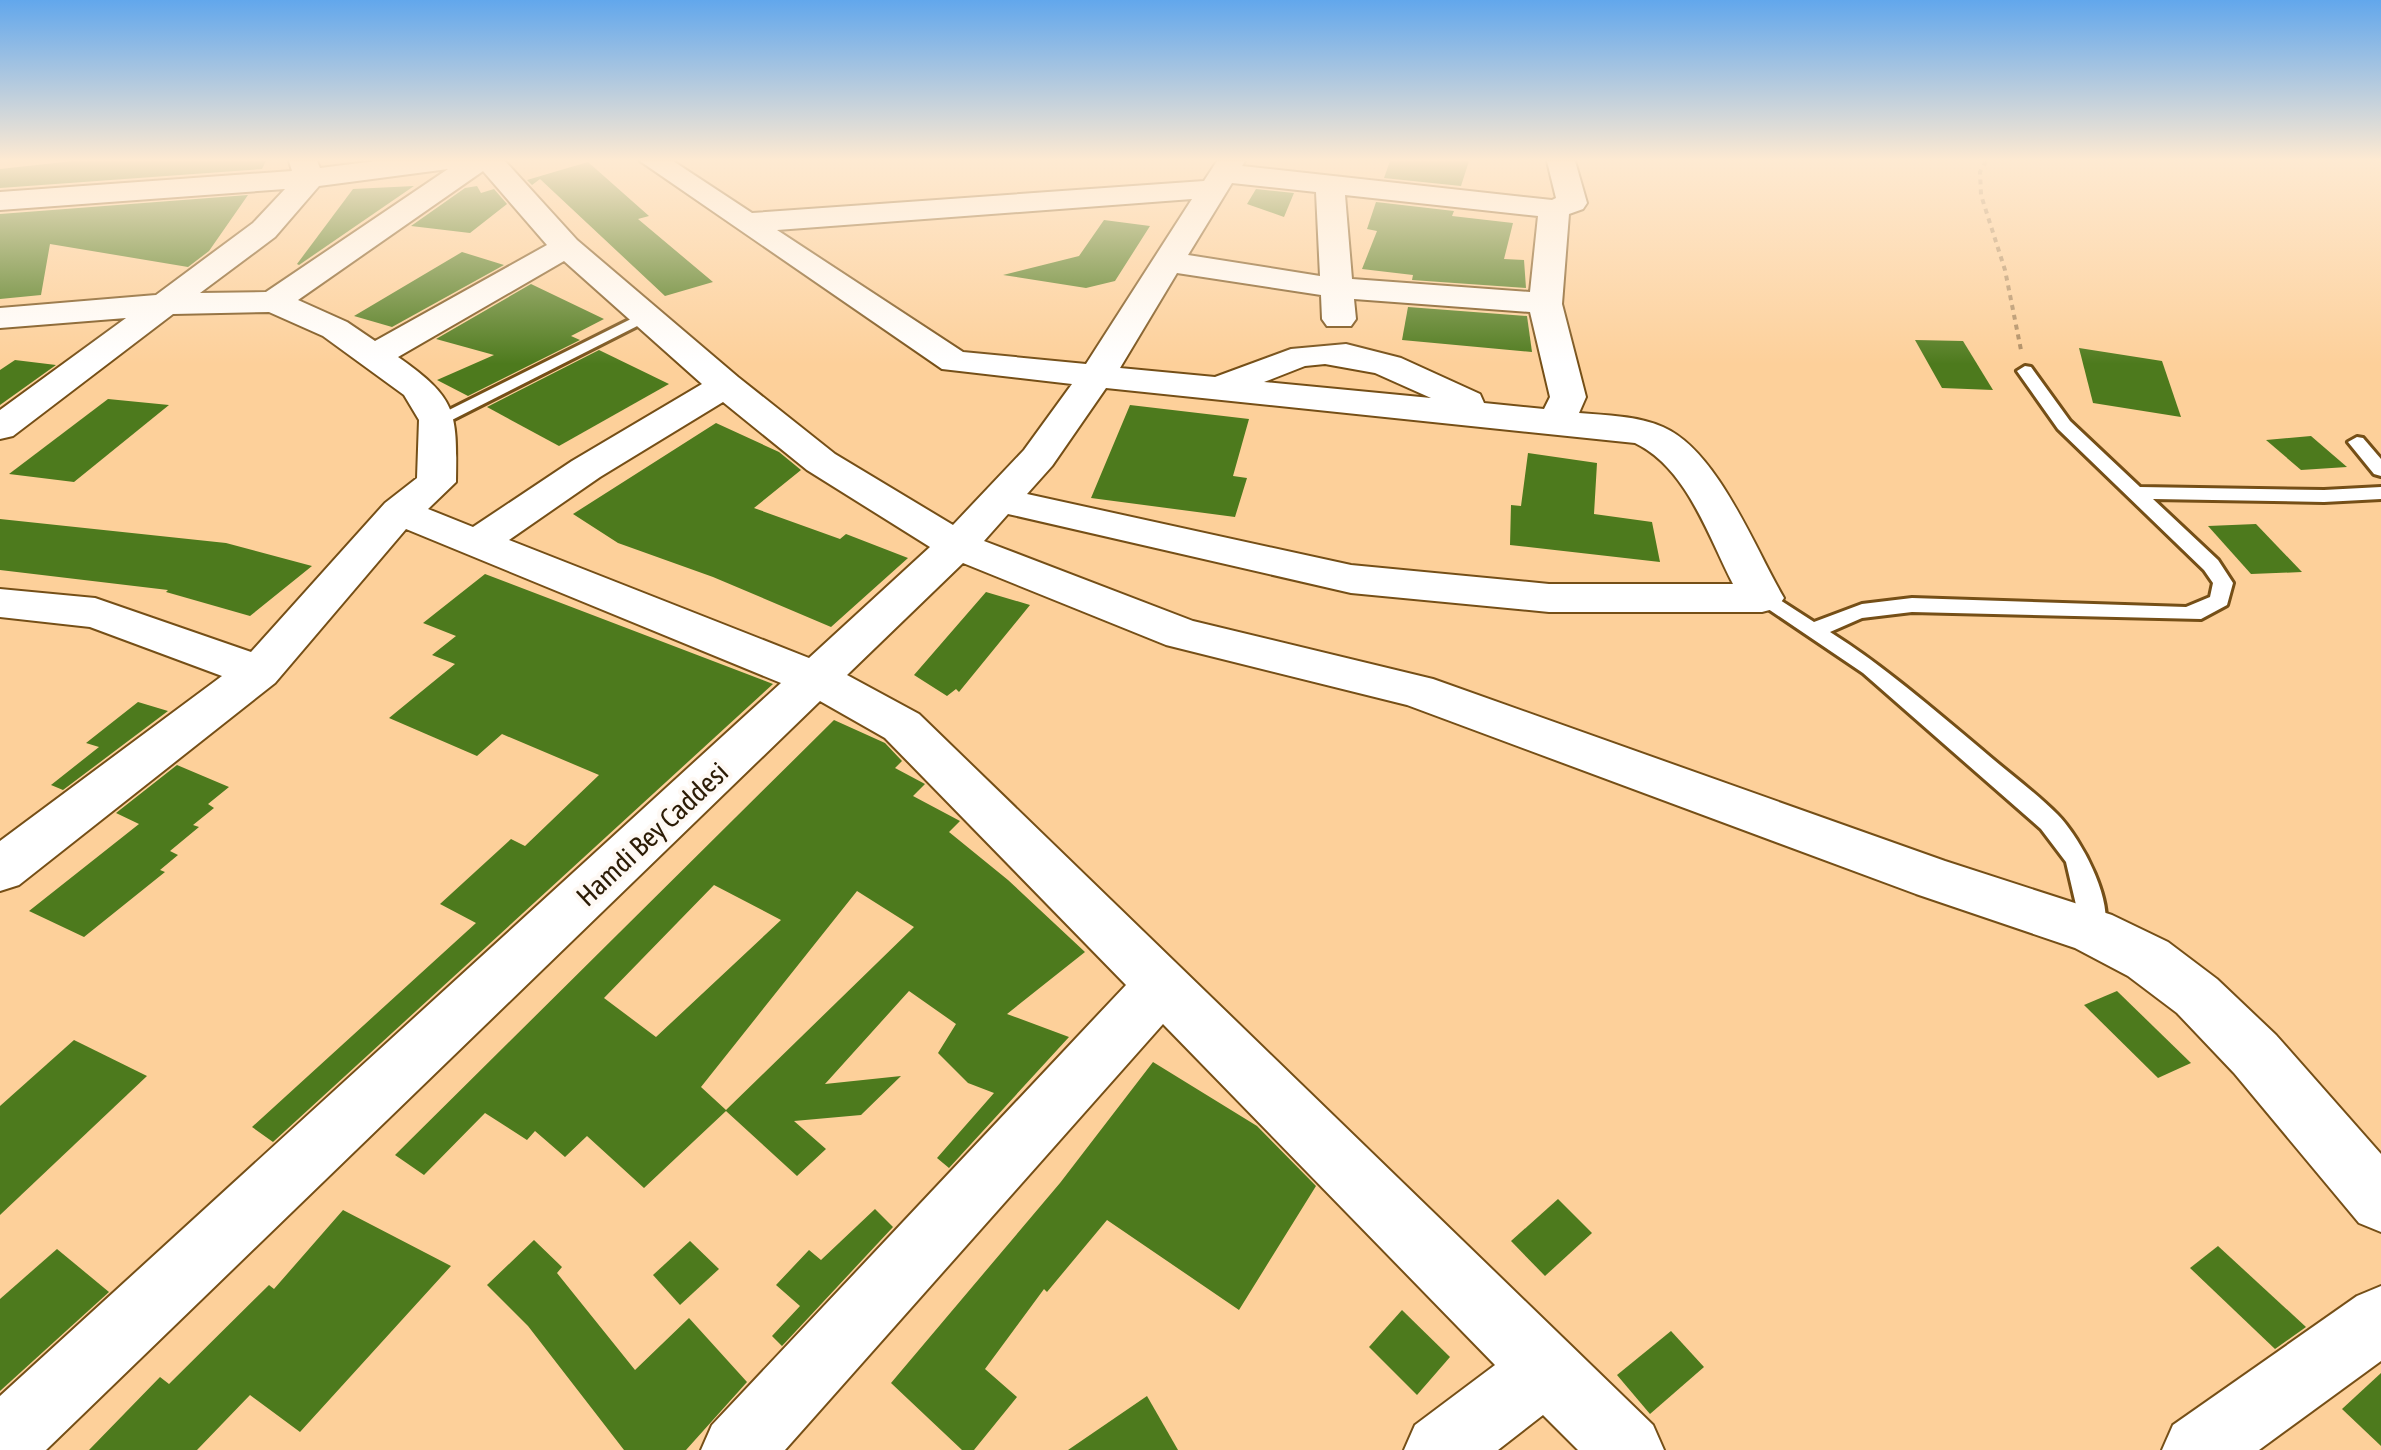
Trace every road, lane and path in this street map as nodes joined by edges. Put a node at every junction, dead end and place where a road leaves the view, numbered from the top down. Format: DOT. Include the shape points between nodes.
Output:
graph roads {
  1 [pos="265,229"];
  2 [pos="380,229"];
  3 [pos="550,229"];
  4 [pos="754,229"];
  5 [pos="1189,229"];
  6 [pos="1333,229"];
  7 [pos="1552,229"];
  8 [pos="1992,229"];
  9 [pos="566,247"];
  10 [pos="1169,262"];
  11 [pos="1337,288"];
  12 [pos="274,302"];
  13 [pos="168,304"];
  14 [pos="1545,304"];
  15 [pos="0,318"];
  16 [pos="647,318"];
  17 [pos="1337,353"];
  18 [pos="376,354"];
  19 [pos="2025,371"];
  20 [pos="1096,377"];
  21 [pos="725,384"];
  22 [pos="1214,388"];
  23 [pos="1492,415"];
  24 [pos="438,420"];
  25 [pos="1556,421"];
  26 [pos="0,428"];
  27 [pos="2357,442"];
  28 [pos="2381,470"];
  29 [pos="2136,493"];
  30 [pos="2381,493"];
  31 [pos="998,500"];
  32 [pos="399,512"];
  33 [pos="477,543"];
  34 [pos="956,545"];
  35 [pos="1762,598"];
  36 [pos="0,604"];
  37 [pos="1816,630"];
  38 [pos="259,672"];
  39 [pos="817,679"];
  40 [pos="0,870"];
  41 [pos="2094,931"];
  42 [pos="1162,986"];
  43 [pos="2381,1201"];
  44 [pos="2381,1320"];
  45 [pos="1545,1370"];
  46 [pos="0,1445"];
  47 [pos="737,1450"];
  48 [pos="1440,1450"];
  49 [pos="1628,1450"];
  50 [pos="2198,1450"];
  1 -- 13 [label="street"];
  2 -- 12 [label="street"];
  3 -- 9 [label="street"];
  4 -- 20 [label="street" via="954,362"];
  5 -- 10 [label="street, Hamdi Bey Caddesi"];
  6 -- 11 [label="street"];
  7 -- 14 [label="street"];
  8 -- 19 [label="path"];
  9 -- 16 [label="street"];
  9 -- 18 [label="street"];
  10 -- 11 [label="street"];
  10 -- 20 [label="street, Hamdi Bey Caddesi"];
  11 -- 14 [label="street"];
  11 -- 17 [label="street"];
  12 -- 13 [label="street"];
  12 -- 18 [label="street"];
  13 -- 15 [label="street"];
  13 -- 26 [label="street"];
  14 -- 25 [label="street" via="1568,398"];
  16 -- 21 [label="street"];
  16 -- 24 [label="lane"];
  17 -- 22 [label="street" via="1302,356"];
  17 -- 23 [label="street" via="1400,368"];
  18 -- 24 [label="street" via="418,388"];
  19 -- 29 [label="lane" via="2064,425"];
  20 -- 22 [label="street"];
  20 -- 31 [label="street, Hamdi Bey Caddesi" via="1038,458"];
  21 -- 33 [label="street"];
  21 -- 34 [label="street" via="821,462"];
  22 -- 23 [label="street"];
  23 -- 25 [label="street"];
  24 -- 32 [label="street" via="436,482"];
  25 -- 35 [label="street" via="1652,436 1670,448 1694,476"];
  27 -- 28 [label="lane"];
  29 -- 30 [label="lane"];
  29 -- 37 [label="lane" via="2218,574 2224,592 2212,607 2186,614 1912,605 1878,607"];
  31 -- 34 [label="street, Hamdi Bey Caddesi"];
  31 -- 35 [label="street" via="1351,579 1549,598"];
  32 -- 33 [label="street"];
  32 -- 38 [label="street"];
  33 -- 39 [label="street"];
  34 -- 39 [label="street, Hamdi Bey Caddesi"];
  34 -- 41 [label="street" via="1182,634 1417,690"];
  35 -- 37 [label="lane"];
  36 -- 38 [label="street" via="95,613"];
  37 -- 41 [label="lane" via="1904,694 2050,822 2077,858"];
  38 -- 40 [label="street"];
  39 -- 42 [label="street" via="902,726"];
  39 -- 46 [label="street, Hamdi Bey Caddesi"];
  41 -- 43 [label="street" via="2148,959 2197,996"];
  42 -- 45 [label="street"];
  42 -- 47 [label="street"];
  44 -- 50 [label="street"];
  45 -- 48 [label="street"];
  45 -- 49 [label="street"];
}
